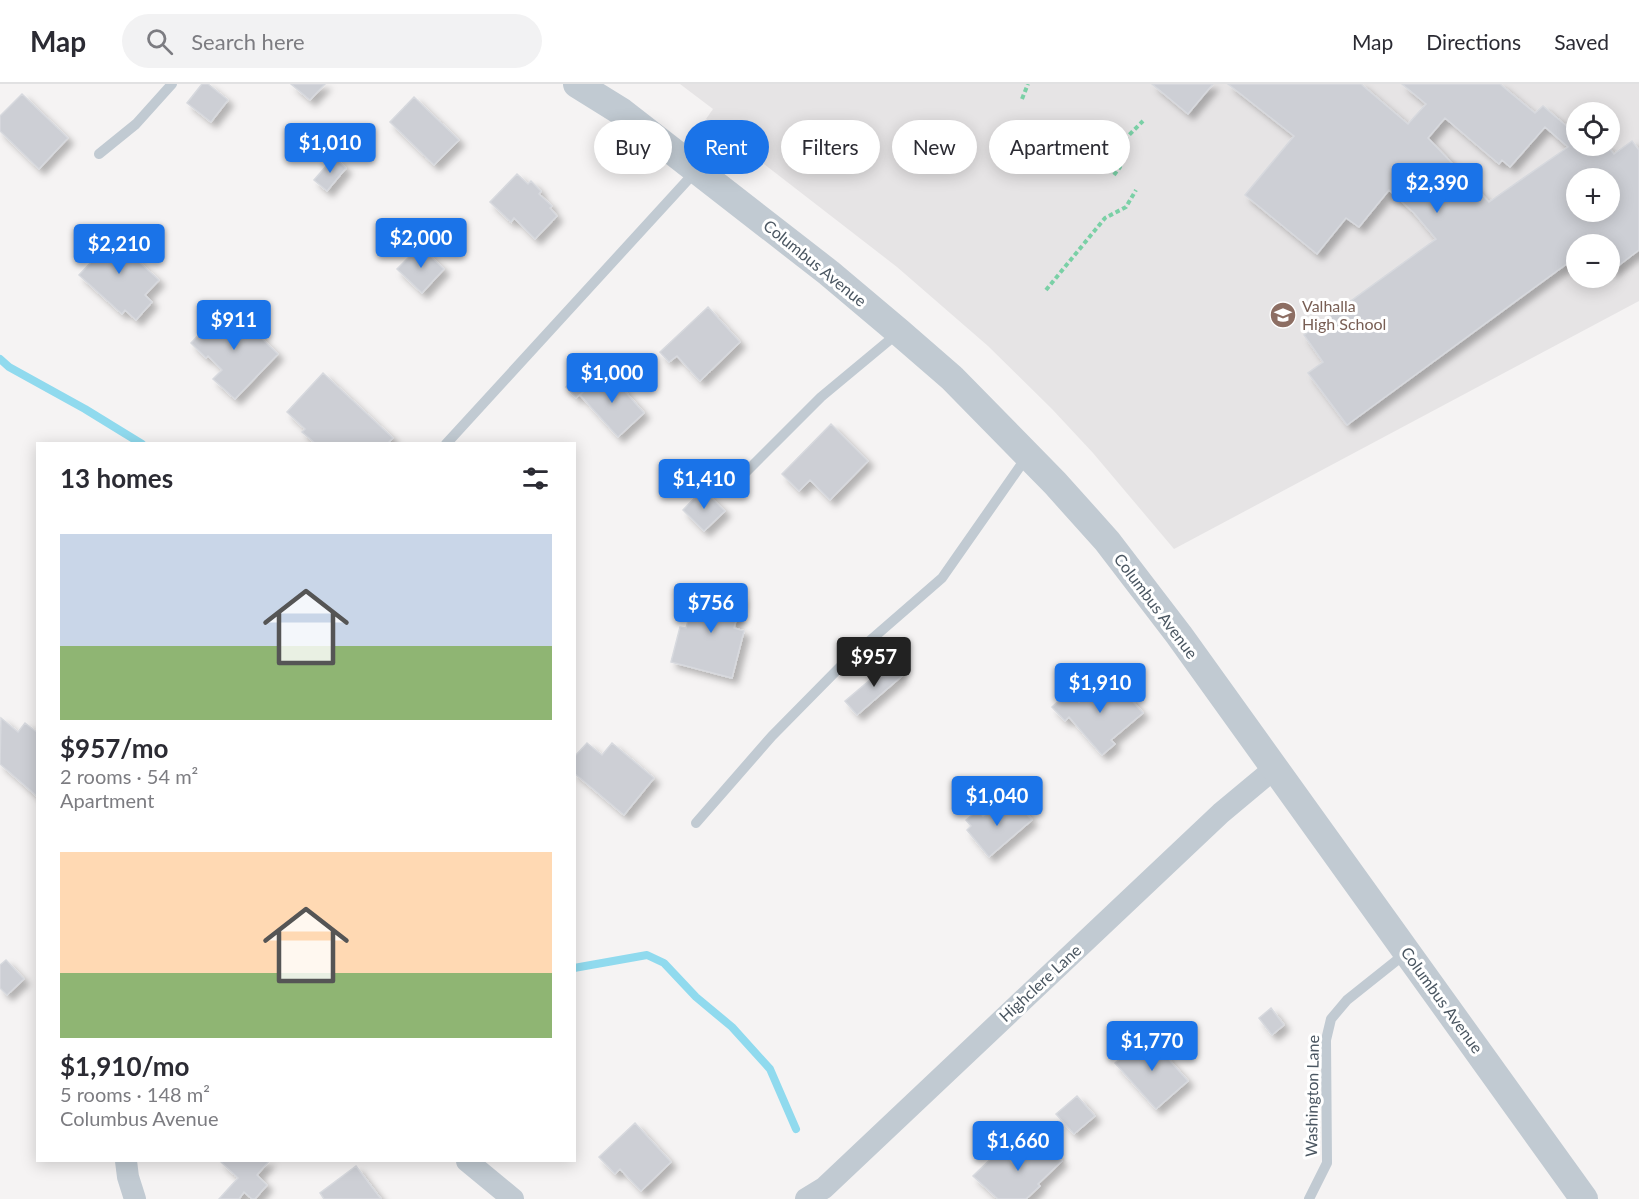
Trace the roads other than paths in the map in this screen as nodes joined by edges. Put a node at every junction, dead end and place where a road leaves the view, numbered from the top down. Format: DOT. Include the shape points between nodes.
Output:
graph roads {
  1 [pos="172,84"];
  2 [pos="578,84"];
  3 [pos="595,84"];
  4 [pos="622,112"];
  5 [pos="99,154"];
  6 [pos="684,160"];
  7 [pos="693,174"];
  8 [pos="702,174"];
  9 [pos="899,332"];
  10 [pos="448,442"];
  11 [pos="1029,454"];
  12 [pos="735,483"];
  13 [pos="1275,768"];
  14 [pos="696,824"];
  15 [pos="1407,952"];
  16 [pos="126,1162"];
  17 [pos="468,1162"];
  18 [pos="135,1199"];
  19 [pos="513,1199"];
  20 [pos="806,1199"];
  21 [pos="1309,1199"];
  22 [pos="1584,1199"];
  1 -- 5 [label="lane" via="136,124"];
  2 -- 4 [label="street, Columbus Avenue"];
  3 -- 4 [label="street, Columbus Avenue"];
  4 -- 6 [label="street, Columbus Avenue"];
  7 -- 10 [label="lane"];
  8 -- 9 [label="street, Columbus Avenue"];
  9 -- 11 [label="street, Columbus Avenue"];
  9 -- 12 [label="lane" via="821,397"];
  11 -- 13 [label="street, Columbus Avenue" via="1107,541"];
  11 -- 14 [label="lane" via="942,578 843,664 772,736"];
  13 -- 15 [label="street, Columbus Avenue"];
  13 -- 20 [label="street, Highclere Lane" via="1221,813 824,1188"];
  15 -- 21 [label="lane, Washington Lane" via="1347,1000 1331,1019 1326,1040 1327,1163"];
  15 -- 22 [label="street, Columbus Avenue"];
  16 -- 18 [label="street"];
  17 -- 19 [label="street"];
}
